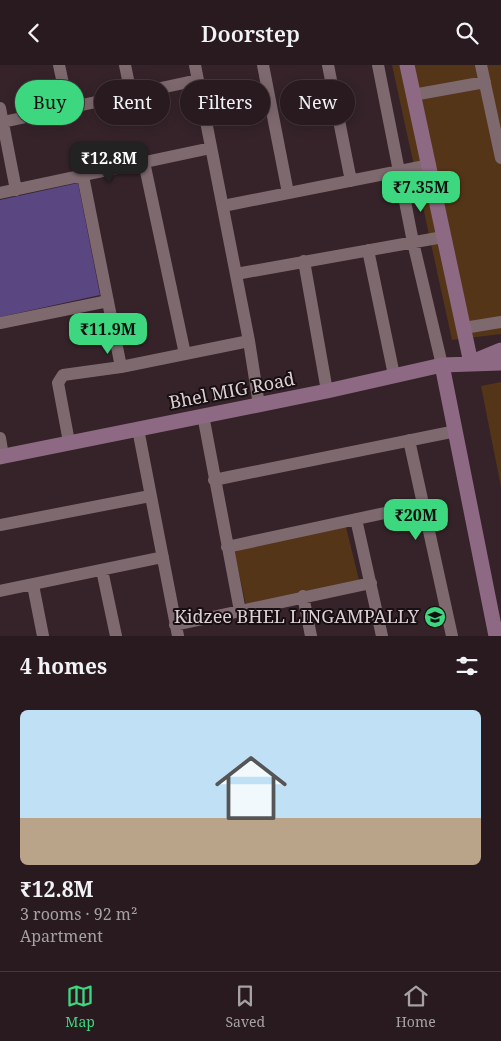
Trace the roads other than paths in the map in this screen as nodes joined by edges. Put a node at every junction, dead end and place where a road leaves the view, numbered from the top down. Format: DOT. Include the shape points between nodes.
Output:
graph roads {
  1 [pos="59,65"];
  2 [pos="125,65"];
  3 [pos="195,65"];
  4 [pos="263,65"];
  5 [pos="328,65"];
  6 [pos="378,65"];
  7 [pos="407,65"];
  8 [pos="481,65"];
  9 [pos="62,80"];
  10 [pos="128,80"];
  11 [pos="198,80"];
  12 [pos="485,82"];
  13 [pos="413,95"];
  14 [pos="0,108"];
  15 [pos="15,119"];
  16 [pos="3,122"];
  17 [pos="207,125"];
  18 [pos="211,148"];
  19 [pos="501,158"];
  20 [pos="144,162"];
  21 [pos="430,165"];
  22 [pos="398,171"];
  23 [pos="83,175"];
  24 [pos="352,181"];
  25 [pos="16,190"];
  26 [pos="0,193"];
  27 [pos="288,193"];
  28 [pos="223,206"];
  29 [pos="443,237"];
  30 [pos="413,242"];
  31 [pos="368,250"];
  32 [pos="304,261"];
  33 [pos="236,274"];
  34 [pos="108,301"];
  35 [pos="501,322"];
  36 [pos="0,323"];
  37 [pos="464,328"];
  38 [pos="249,341"];
  39 [pos="501,350"];
  40 [pos="185,354"];
  41 [pos="471,363"];
  42 [pos="501,363"];
  43 [pos="442,365"];
  44 [pos="121,367"];
  45 [pos="394,375"];
  46 [pos="327,391"];
  47 [pos="259,405"];
  48 [pos="204,415"];
  49 [pos="138,429"];
  50 [pos="456,431"];
  51 [pos="0,439"];
  52 [pos="409,440"];
  53 [pos="69,442"];
  54 [pos="2,457"];
  55 [pos="214,480"];
  56 [pos="150,496"];
  57 [pos="422,505"];
  58 [pos="356,519"];
  59 [pos="0,525"];
  60 [pos="227,547"];
  61 [pos="163,557"];
  62 [pos="102,569"];
  63 [pos="371,583"];
  64 [pos="33,585"];
  65 [pos="0,591"];
  66 [pos="303,596"];
  67 [pos="240,611"];
  68 [pos="177,631"];
  69 [pos="43,636"];
  70 [pos="116,636"];
  71 [pos="311,636"];
  72 [pos="382,636"];
  73 [pos="452,636"];
  74 [pos="496,636"];
  1 -- 9 [label="street"];
  2 -- 10 [label="street"];
  3 -- 11 [label="street"];
  4 -- 27 [label="street"];
  5 -- 24 [label="street"];
  6 -- 22 [label="street"];
  7 -- 13 [label="street"];
  8 -- 12 [label="street"];
  12 -- 13 [label="street"];
  12 -- 19 [label="street"];
  13 -- 21 [label="street"];
  14 -- 16 [label="street"];
  15 -- 16 [label="street"];
  16 -- 25 [label="street"];
  17 -- 18 [label="street"];
  18 -- 20 [label="street"];
  18 -- 28 [label="street"];
  20 -- 23 [label="street"];
  20 -- 40 [label="street"];
  21 -- 22 [label="street"];
  21 -- 29 [label="street"];
  22 -- 24 [label="street"];
  22 -- 30 [label="street"];
  23 -- 25 [label="street"];
  23 -- 34 [label="street"];
  24 -- 27 [label="street"];
  25 -- 26 [label="street"];
  27 -- 28 [label="street"];
  28 -- 33 [label="street"];
  29 -- 30 [label="street"];
  29 -- 37 [label="street"];
  30 -- 31 [label="street"];
  30 -- 43 [label="street"];
  31 -- 32 [label="street"];
  31 -- 45 [label="street"];
  32 -- 33 [label="street"];
  32 -- 46 [label="street"];
  33 -- 38 [label="street"];
  34 -- 36 [label="street"];
  34 -- 44 [label="street"];
  35 -- 37 [label="street"];
  37 -- 41 [label="street"];
  38 -- 40 [label="street"];
  38 -- 47 [label="street"];
  39 -- 41 [label="street, Bhel MIG Road"];
  40 -- 44 [label="street"];
  41 -- 42 [label="street, Bhel MIG Road"];
  41 -- 43 [label="street, Bhel MIG Road"];
  43 -- 45 [label="street, Bhel MIG Road"];
  43 -- 50 [label="street"];
  44 -- 53 [label="street" via="60,378 58,383"];
  45 -- 46 [label="street, Bhel MIG Road"];
  46 -- 47 [label="street, Bhel MIG Road"];
  47 -- 48 [label="street, Bhel MIG Road"];
  48 -- 49 [label="street, Bhel MIG Road"];
  48 -- 55 [label="street"];
  49 -- 53 [label="street, Bhel MIG Road"];
  49 -- 56 [label="street"];
  50 -- 52 [label="street"];
  50 -- 74 [label="street"];
  51 -- 54 [label="street"];
  52 -- 55 [label="street"];
  52 -- 57 [label="street"];
  53 -- 54 [label="street, Bhel MIG Road"];
  55 -- 60 [label="street"];
  56 -- 59 [label="street"];
  56 -- 61 [label="street"];
  57 -- 58 [label="street"];
  57 -- 73 [label="street"];
  58 -- 60 [label="street"];
  58 -- 63 [label="street"];
  60 -- 67 [label="street"];
  61 -- 62 [label="street"];
  61 -- 68 [label="street"];
  62 -- 64 [label="street"];
  62 -- 70 [label="street"];
  63 -- 66 [label="street"];
  63 -- 72 [label="street"];
  64 -- 65 [label="street"];
  64 -- 69 [label="street"];
  66 -- 67 [label="street"];
  66 -- 71 [label="street"];
  67 -- 68 [label="street"];
}
